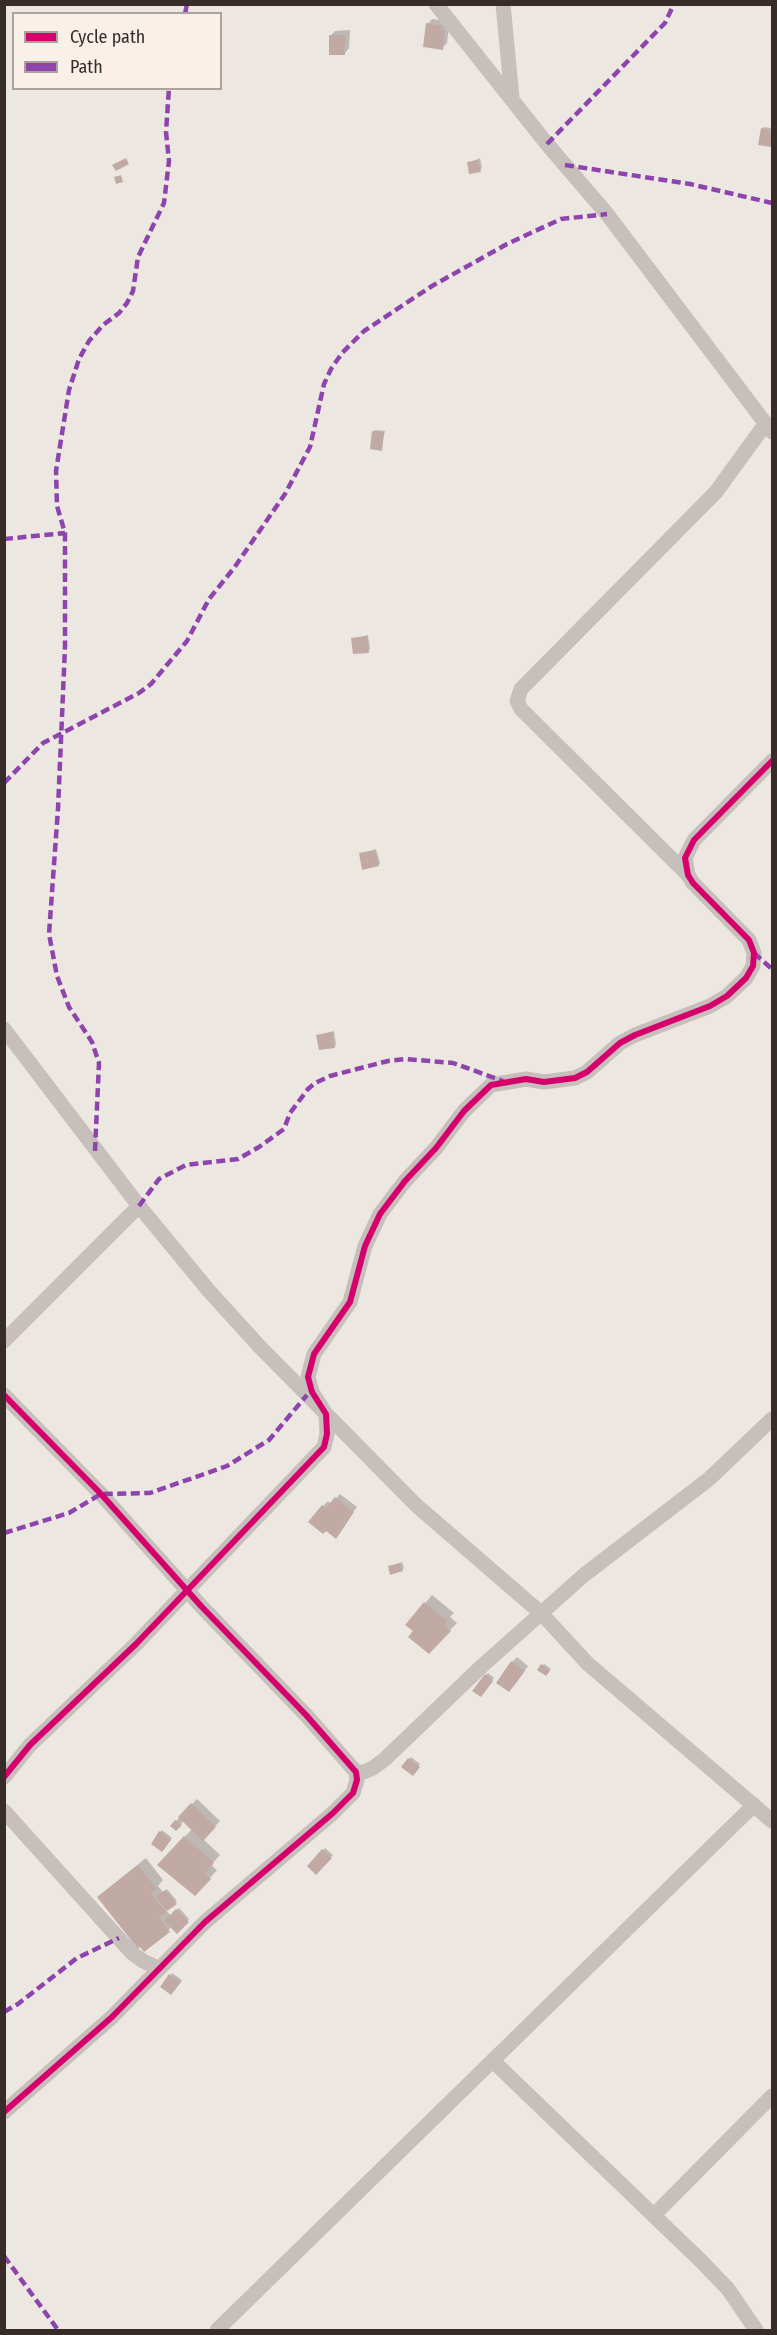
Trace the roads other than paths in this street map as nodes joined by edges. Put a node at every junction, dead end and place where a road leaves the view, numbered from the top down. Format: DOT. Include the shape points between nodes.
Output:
graph roads {
  1 [pos="436,4"];
  2 [pos="503,4"];
  3 [pos="512,98"];
  4 [pos="769,428"];
  5 [pos="772,761"];
  6 [pos="688,875"];
  7 [pos="4,1029"];
  8 [pos="139,1206"];
  9 [pos="4,1341"];
  10 [pos="4,1395"];
  11 [pos="326,1414"];
  12 [pos="772,1419"];
  13 [pos="187,1590"];
  14 [pos="542,1614"];
  15 [pos="356,1772"];
  16 [pos="4,1778"];
  17 [pos="754,1805"];
  18 [pos="4,1811"];
  19 [pos="772,1821"];
  20 [pos="158,1968"];
  21 [pos="494,2062"];
  22 [pos="772,2096"];
  23 [pos="4,2112"];
  24 [pos="654,2215"];
  25 [pos="218,2331"];
  26 [pos="756,2331"];
  1 -- 3 [label="street"];
  2 -- 3 [label="street"];
  3 -- 4 [label="street" via="607,214"];
  4 -- 6 [label="street" via="716,492 521,689 517,701 528,717"];
  5 -- 6 [label="street" via="694,840 685,858"];
  6 -- 11 [label="street" via="749,940 753,966 746,978 710,1006 620,1043 575,1078 505,1081 477,1097 390,1200 373,1227 350,1302 314,1354 309,1369 312,1392"];
  7 -- 8 [label="street"];
  8 -- 9 [label="street"];
  8 -- 11 [label="street" via="209,1291"];
  10 -- 13 [label="street" via="94,1486"];
  11 -- 13 [label="street" via="324,1447"];
  11 -- 14 [label="street" via="416,1505"];
  12 -- 14 [label="street" via="709,1479 584,1575"];
  13 -- 15 [label="street"];
  13 -- 16 [label="street" via="30,1745"];
  14 -- 15 [label="street" via="385,1759 374,1768"];
  14 -- 17 [label="street" via="594,1669"];
  15 -- 20 [label="street" via="352,1793 333,1814 205,1922"];
  17 -- 19 [label="street"];
  17 -- 21 [label="street"];
  18 -- 20 [label="street" via="132,1953"];
  20 -- 23 [label="street" via="112,2017"];
  21 -- 24 [label="street"];
  21 -- 25 [label="street"];
  22 -- 24 [label="street"];
  24 -- 26 [label="street" via="728,2289"];
}
